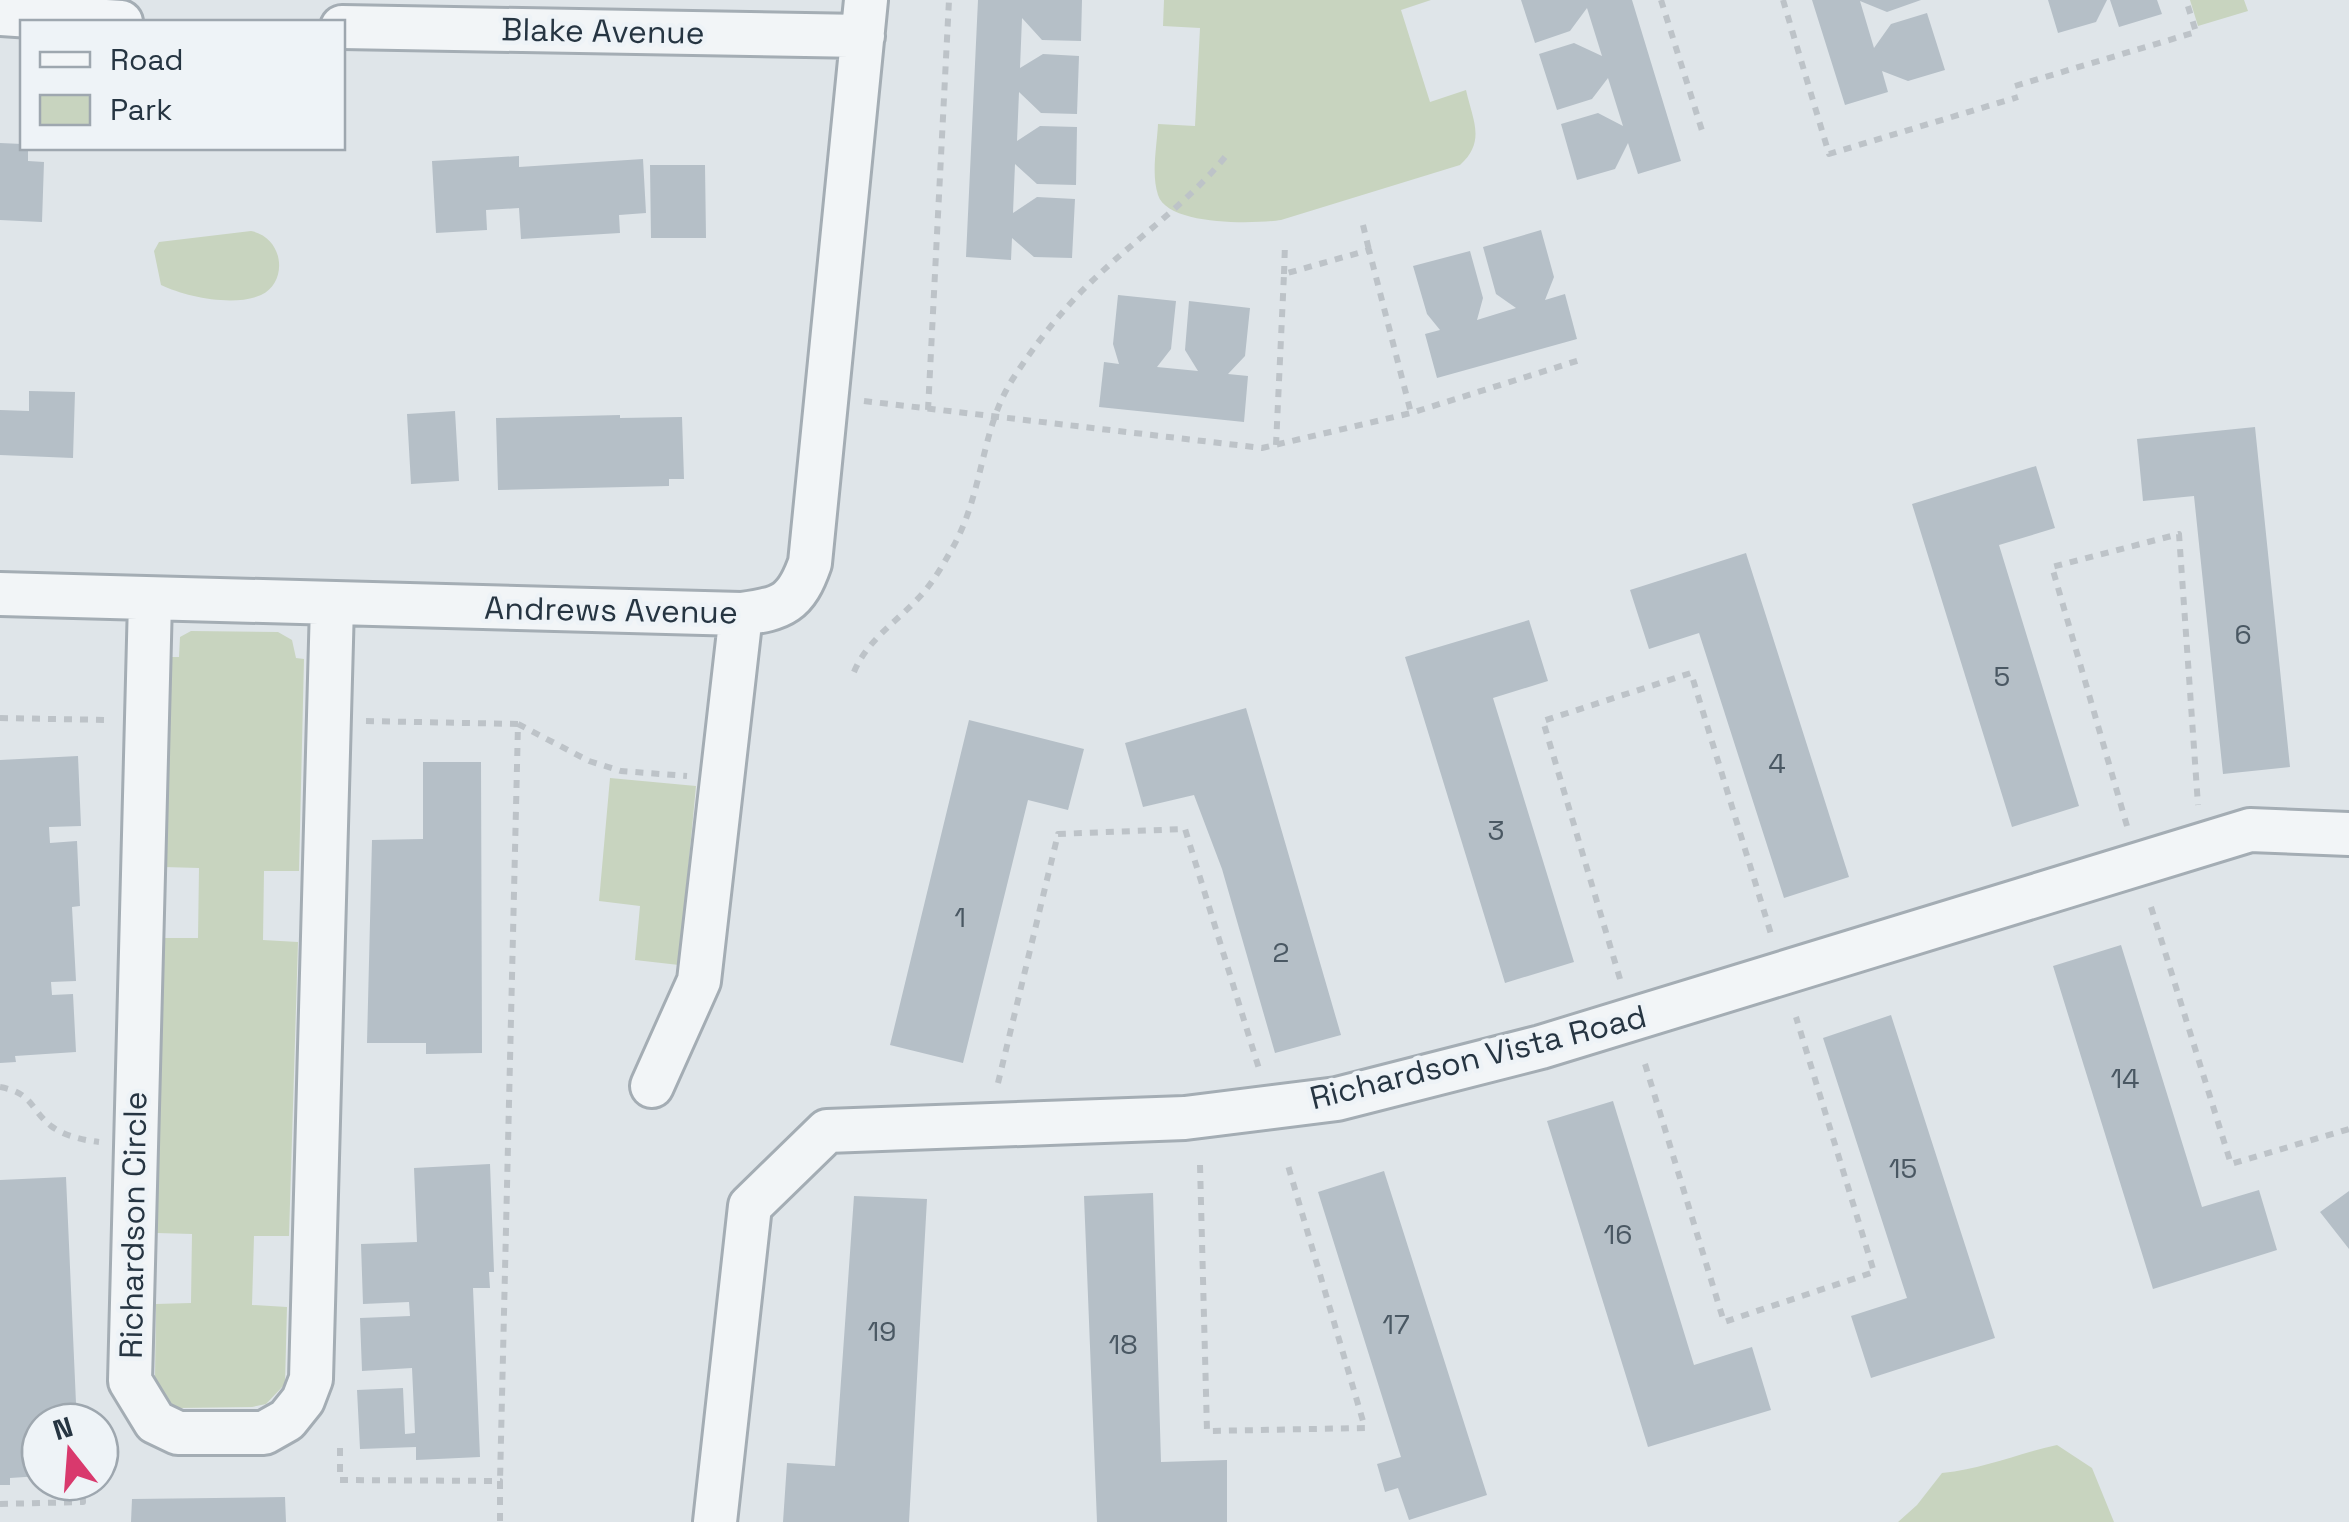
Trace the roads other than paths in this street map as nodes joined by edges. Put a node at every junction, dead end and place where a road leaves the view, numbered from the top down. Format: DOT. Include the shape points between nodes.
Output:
graph roads {
  1 [pos="0,14"];
  2 [pos="864,18"];
  3 [pos="91,20"];
  4 [pos="345,27"];
  5 [pos="0,594"];
  6 [pos="150,600"];
  7 [pos="332,605"];
  8 [pos="741,614"];
  9 [pos="2349,834"];
  10 [pos="652,1086"];
  11 [pos="714,1522"];
  1 -- 3 [label="street"];
  2 -- 4 [label="street, Blake Avenue"];
  2 -- 8 [label="street, Andrews Avenue" via="810,562 800,592 774,610"];
  5 -- 6 [label="street, Andrews Avenue"];
  6 -- 7 [label="street, Andrews Avenue"];
  6 -- 7 [label="street, Richardson Circle" via="130,1381 155,1422 178,1433 264,1433 286,1420 311,1379"];
  7 -- 8 [label="street, Andrews Avenue"];
  8 -- 10 [label="street" via="699,981"];
  9 -- 11 [label="street, Richardson Vista Road" via="2250,830 1541,1046 1337,1099 1184,1118 827,1131 750,1206"];
}
